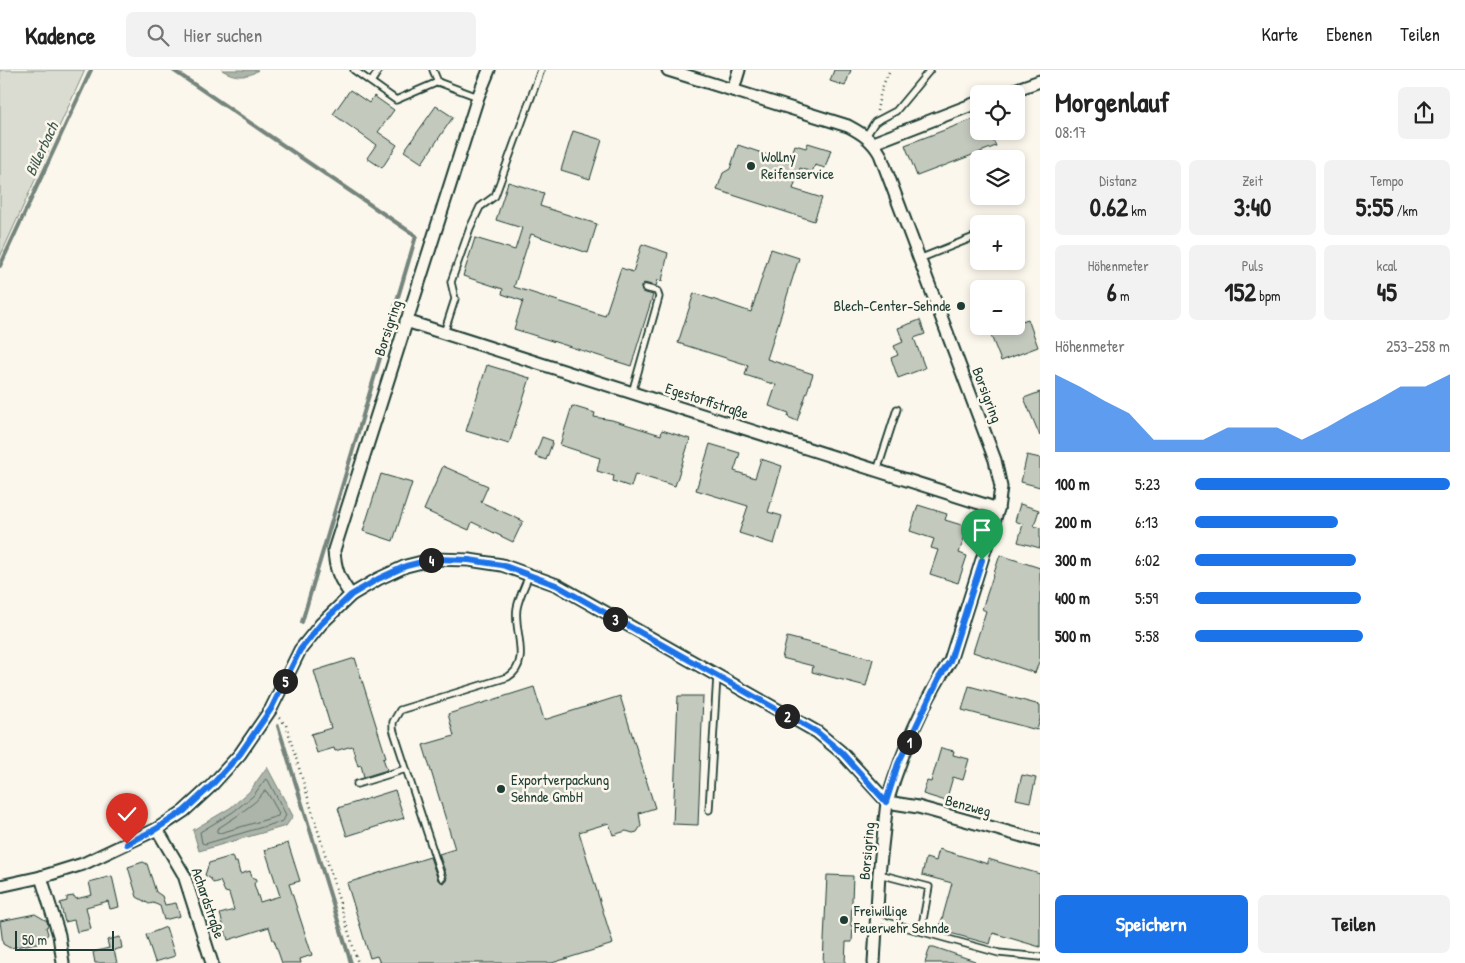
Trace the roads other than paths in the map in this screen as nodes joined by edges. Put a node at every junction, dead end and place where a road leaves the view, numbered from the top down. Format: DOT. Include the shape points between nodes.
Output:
graph roads {
  1 [pos="354,70"];
  2 [pos="379,70"];
  3 [pos="433,70"];
  4 [pos="489,70"];
  5 [pos="540,70"];
  6 [pos="668,70"];
  7 [pos="739,70"];
  8 [pos="930,70"];
  9 [pos="1040,81"];
  10 [pos="370,82"];
  11 [pos="438,82"];
  12 [pos="1025,86"];
  13 [pos="733,90"];
  14 [pos="478,97"];
  15 [pos="970,105"];
  16 [pos="870,140"];
  17 [pos="970,239"];
  18 [pos="920,259"];
  19 [pos="646,288"];
  20 [pos="406,321"];
  21 [pos="444,333"];
  22 [pos="632,393"];
  23 [pos="897,410"];
  24 [pos="877,471"];
  25 [pos="998,509"];
  26 [pos="529,575"];
  27 [pos="351,595"];
  28 [pos="716,676"];
  29 [pos="406,768"];
  30 [pos="357,784"];
  31 [pos="886,802"];
  32 [pos="709,810"];
  33 [pos="156,829"];
  34 [pos="1040,841"];
  35 [pos="879,874"];
  36 [pos="41,876"];
  37 [pos="442,878"];
  38 [pos="0,886"];
  39 [pos="876,919"];
  40 [pos="921,931"];
  41 [pos="1040,957"];
  42 [pos="63,963"];
  43 [pos="212,963"];
  44 [pos="874,963"];
  1 -- 10 [label="lane"];
  2 -- 10 [label="lane"];
  3 -- 11 [label="lane"];
  4 -- 14 [label="street, Borsigring"];
  5 -- 21 [label="lane" via="495,196 480,207 467,237 451,282 454,298"];
  6 -- 13 [label="street"];
  7 -- 13 [label="street"];
  8 -- 16 [label="lane" via="896,111 875,122"];
  9 -- 12 [label="street"];
  10 -- 11 [label="lane" via="396,100"];
  11 -- 14 [label="lane"];
  13 -- 16 [label="street" via="848,126"];
  14 -- 20 [label="street, Borsigring"];
  15 -- 16 [label="street"];
  16 -- 18 [label="street, Borsigring" via="880,154"];
  17 -- 18 [label="lane"];
  18 -- 25 [label="street, Borsigring" via="995,460 1001,487"];
  19 -- 22 [label="lane" via="657,291 659,297"];
  20 -- 21 [label="street, Egestorffstraße"];
  20 -- 27 [label="street, Borsigring" via="334,550 340,581"];
  21 -- 22 [label="street, Egestorffstraße"];
  22 -- 24 [label="street, Egestorffstraße"];
  23 -- 24 [label="lane"];
  24 -- 25 [label="street, Egestorffstraße"];
  25 -- 31 [label="street, Borsigring" via="950,661 898,764"];
  26 -- 27 [label="street, Borsigring" via="502,565 434,559 406,566"];
  26 -- 28 [label="street, Borsigring" via="556,585"];
  26 -- 29 [label="lane" via="517,607 521,661 518,667 508,677 400,710 393,729"];
  27 -- 33 [label="street, Borsigring" via="300,650 271,709 240,754 184,811"];
  28 -- 31 [label="street, Borsigring" via="817,732 841,752"];
  28 -- 32 [label="lane"];
  29 -- 30 [label="lane"];
  29 -- 37 [label="lane"];
  31 -- 34 [label="street, Benzweg" via="918,807"];
  31 -- 35 [label="street, Borsigring"];
  33 -- 36 [label="street, Borsigring" via="83,864"];
  33 -- 43 [label="street, Achardstraße" via="184,875"];
  35 -- 39 [label="street, Borsigring"];
  35 -- 40 [label="lane" via="929,886"];
  36 -- 38 [label="street, Borsigring"];
  36 -- 42 [label="street" via="59,935"];
  39 -- 40 [label="lane"];
  39 -- 44 [label="street, Borsigring"];
  40 -- 41 [label="lane" via="999,953"];
}
